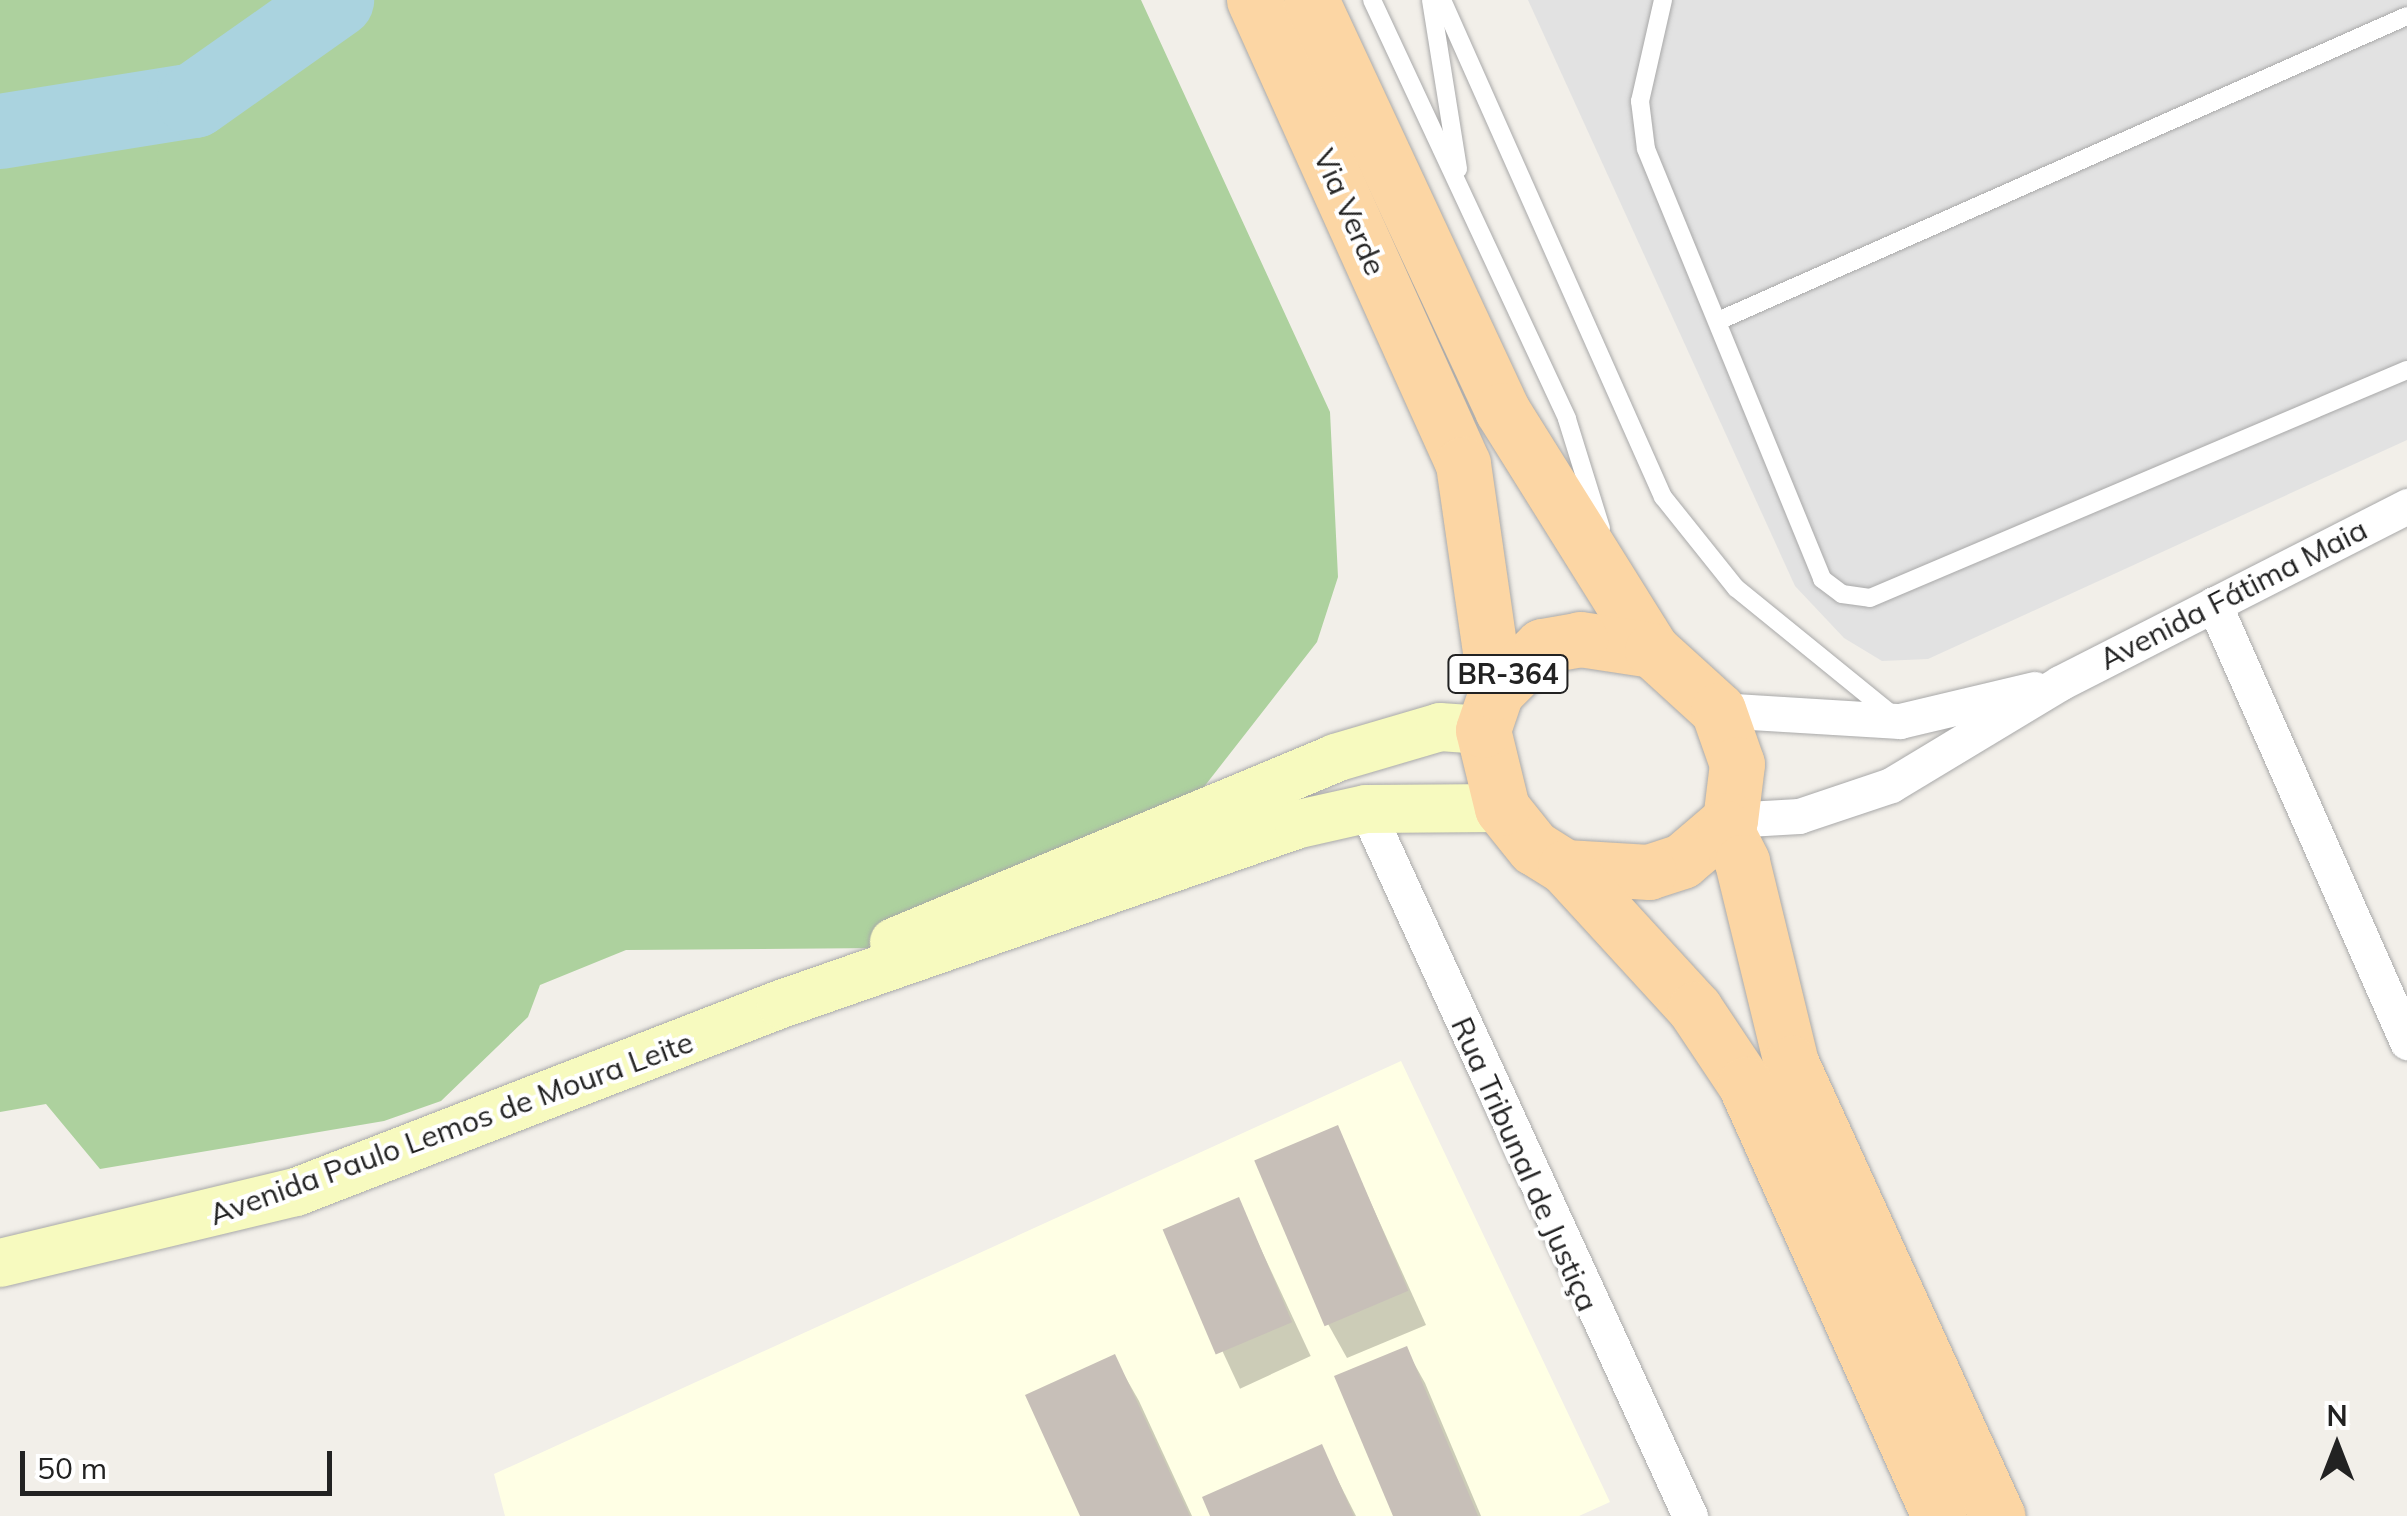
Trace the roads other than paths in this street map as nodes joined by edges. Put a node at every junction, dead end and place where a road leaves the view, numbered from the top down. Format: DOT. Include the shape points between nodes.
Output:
graph roads {
  1 [pos="1254,0"];
  2 [pos="1311,0"];
  3 [pos="1372,0"];
  4 [pos="1430,0"];
  5 [pos="1442,0"];
  6 [pos="1662,0"];
  7 [pos="2407,16"];
  8 [pos="1462,189"];
  9 [pos="1718,321"];
  10 [pos="2407,370"];
  11 [pos="2407,506"];
  12 [pos="1623,600"];
  13 [pos="2214,604"];
  14 [pos="1652,650"];
  15 [pos="2060,683"];
  16 [pos="1718,710"];
  17 [pos="1490,711"];
  18 [pos="1900,721"];
  19 [pos="1502,808"];
  20 [pos="1366,809"];
  21 [pos="1727,824"];
  22 [pos="1565,867"];
  23 [pos="780,1004"];
  24 [pos="2407,1042"];
  25 [pos="0,1263"];
  26 [pos="1688,1515"];
  27 [pos="1939,1516"];
  28 [pos="1997,1516"];
  1 -- 17 [label="main road, Via Verde / BR-364" via="1446,425 1480,532"];
  2 -- 12 [label="main road, Via Verde" via="1502,410"];
  3 -- 8 [label="lane"];
  4 -- 8 [label="lane"];
  5 -- 18 [label="lane" via="1663,497 1736,588"];
  6 -- 9 [label="lane" via="1640,102 1646,149"];
  7 -- 9 [label="lane"];
  8 -- 12 [label="lane" via="1568,419"];
  9 -- 10 [label="lane" via="1822,579 1870,598"];
  11 -- 13 [label="street, Avenida Fátima Maia"];
  12 -- 14 [label="main road, Via Verde"];
  13 -- 15 [label="street, Avenida Fátima Maia"];
  13 -- 24 [label="street"];
  14 -- 16 [label="main road"];
  14 -- 17 [label="main road, BR-364" via="1599,639 1542,646"];
  15 -- 18 [label="street, Avenida Fátima Maia"];
  15 -- 21 [label="street, Avenida Fátima Maia" via="1892,785 1799,816"];
  16 -- 18 [label="street, Avenida Fátima Maia"];
  16 -- 21 [label="main road" via="1737,764"];
  17 -- 19 [label="main road, BR-364"];
  17 -- 23 [label="street, Avenida Paulo Lemos de Moura Leite" via="1300,771 981,902"];
  19 -- 20 [label="street, Avenida Paulo Lemos de Moura Leite"];
  19 -- 22 [label="main road"];
  20 -- 23 [label="street, Avenida Paulo Lemos de Moura Leite" via="1232,845"];
  20 -- 26 [label="street, Rua Tribunal de Justiça"];
  21 -- 22 [label="main road" via="1649,872"];
  21 -- 28 [label="main road" via="1791,1064"];
  22 -- 27 [label="main road" via="1695,1009 1745,1084"];
  23 -- 25 [label="street, Avenida Paulo Lemos de Moura Leite" via="296,1192"];
}
